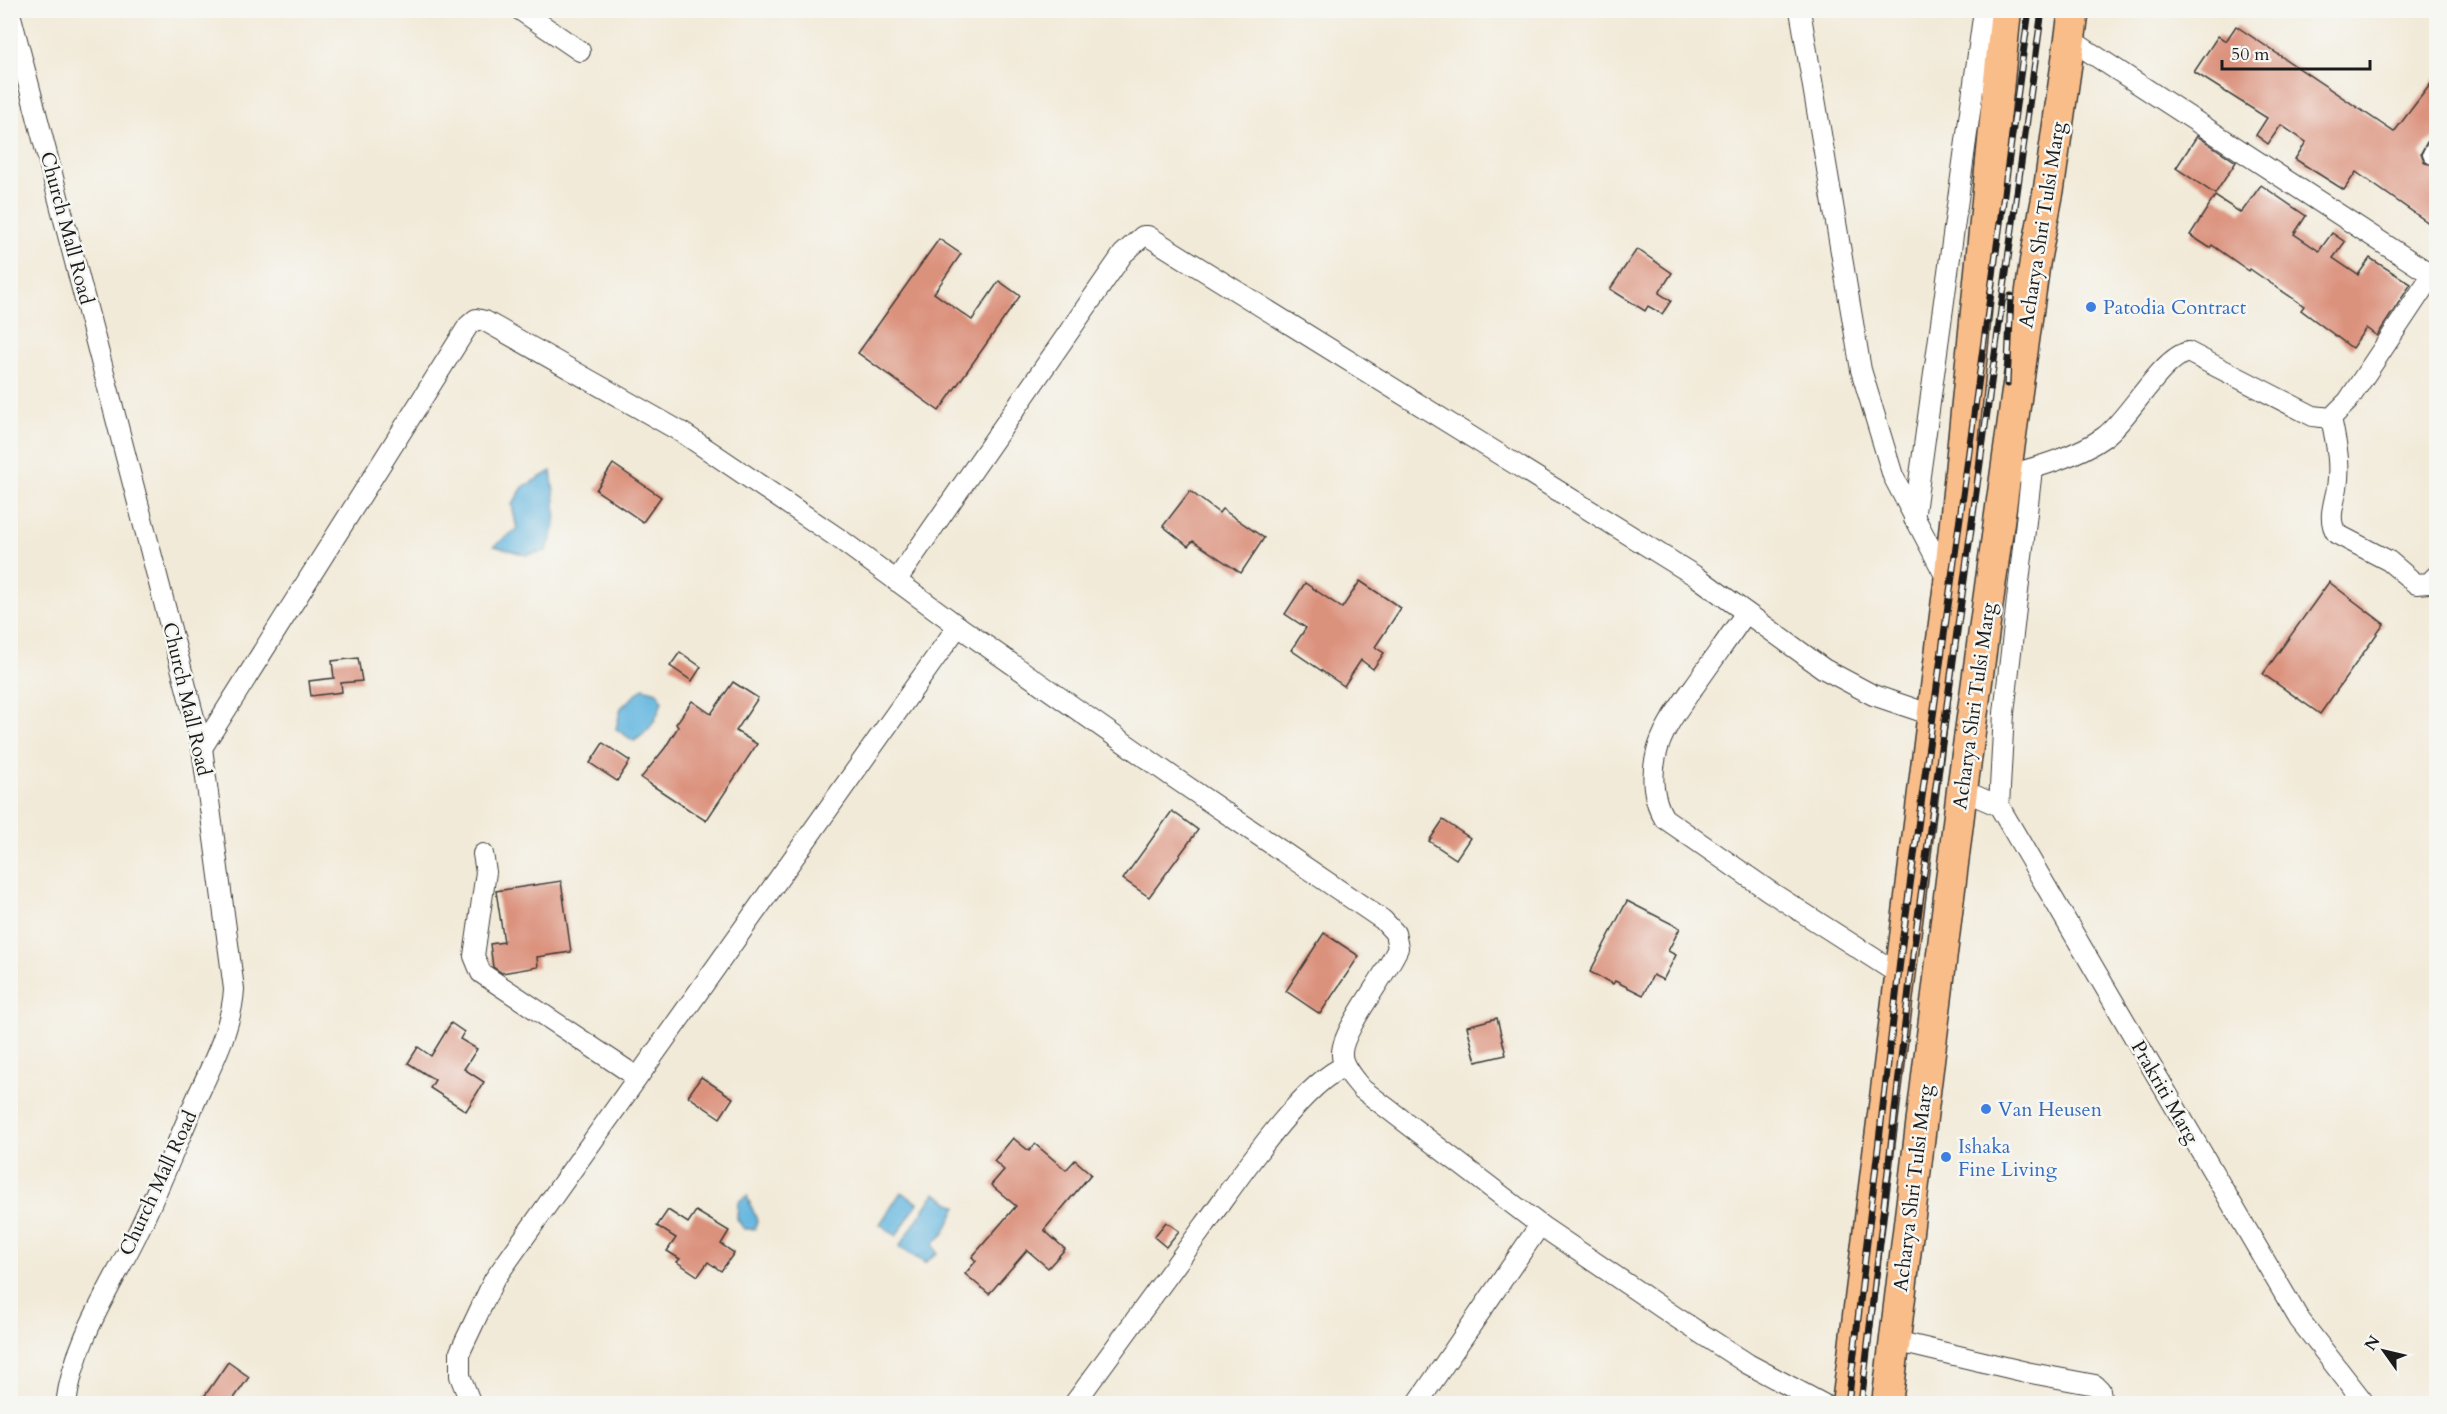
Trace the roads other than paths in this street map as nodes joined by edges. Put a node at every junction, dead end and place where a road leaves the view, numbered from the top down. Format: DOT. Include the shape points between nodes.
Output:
graph roads {
  1 [pos="520,10"];
  2 [pos="1800,10"];
  3 [pos="1984,10"];
  4 [pos="2006,10"];
  5 [pos="2074,10"];
  6 [pos="10,13"];
  7 [pos="2071,40"];
  8 [pos="580,51"];
  9 [pos="2434,272"];
  10 [pos="2331,418"];
  11 [pos="2019,472"];
  12 [pos="1914,519"];
  13 [pos="2436,576"];
  14 [pos="896,580"];
  15 [pos="1949,583"];
  16 [pos="1746,613"];
  17 [pos="958,626"];
  18 [pos="1932,716"];
  19 [pos="202,748"];
  20 [pos="1962,790"];
  21 [pos="1922,792"];
  22 [pos="1999,806"];
  23 [pos="483,854"];
  24 [pos="1900,975"];
  25 [pos="1345,1066"];
  26 [pos="637,1077"];
  27 [pos="1540,1225"];
  28 [pos="1895,1341"];
  29 [pos="66,1404"];
  30 [pos="471,1404"];
  31 [pos="1074,1404"];
  32 [pos="1417,1404"];
  33 [pos="1823,1404"];
  34 [pos="1847,1404"];
  35 [pos="1887,1404"];
  36 [pos="2102,1404"];
  37 [pos="2365,1404"];
  1 -- 8 [label="street"];
  2 -- 12 [label="street" via="1862,370 1893,476"];
  3 -- 12 [label="street"];
  4 -- 15 [label="highway, Acharya Shri Tulsi Marg"];
  5 -- 7 [label="highway, Acharya Shri Tulsi Marg"];
  6 -- 19 [label="street, Church Mall Road"];
  7 -- 9 [label="street"];
  7 -- 11 [label="highway, Acharya Shri Tulsi Marg" via="2035,261"];
  9 -- 10 [label="street" via="2348,401"];
  10 -- 11 [label="street" via="2313,416 2188,352 2170,364 2106,436"];
  10 -- 13 [label="street" via="2339,471 2331,519 2333,529 2390,561 2416,584 2429,583"];
  11 -- 20 [label="highway, Acharya Shri Tulsi Marg"];
  11 -- 22 [label="street"];
  12 -- 15 [label="street"];
  14 -- 16 [label="street" via="1123,254 1143,236 1149,236 1697,577"];
  14 -- 17 [label="street"];
  14 -- 19 [label="street" via="683,433 506,332 476,320 468,326"];
  15 -- 18 [label="highway, Acharya Shri Tulsi Marg"];
  16 -- 18 [label="street" via="1842,680"];
  16 -- 24 [label="street" via="1663,736 1656,755 1653,788 1658,808 1664,818 1759,884"];
  17 -- 25 [label="street" via="1391,928 1398,948 1348,1032 1341,1054"];
  17 -- 26 [label="street"];
  18 -- 21 [label="highway, Acharya Shri Tulsi Marg"];
  19 -- 29 [label="street, Church Mall Road" via="233,976 233,1002 214,1060 145,1216 82,1342 69,1378"];
  20 -- 21 [label="highway"];
  20 -- 22 [label="street"];
  20 -- 28 [label="highway, Acharya Shri Tulsi Marg"];
  21 -- 24 [label="highway, Acharya Shri Tulsi Marg"];
  22 -- 37 [label="street, Prakriti Marg" via="2299,1319"];
  23 -- 26 [label="street" via="486,872 474,956 477,968"];
  24 -- 34 [label="highway, Acharya Shri Tulsi Marg"];
  25 -- 27 [label="street" via="1374,1099"];
  25 -- 31 [label="street" via="1316,1085 1286,1118"];
  26 -- 30 [label="street" via="515,1249 479,1307 459,1359 460,1376"];
  27 -- 32 [label="street"];
  27 -- 33 [label="street" via="1715,1344"];
  28 -- 35 [label="highway, Acharya Shri Tulsi Marg"];
  28 -- 36 [label="street" via="2094,1385 2100,1390"];
}
